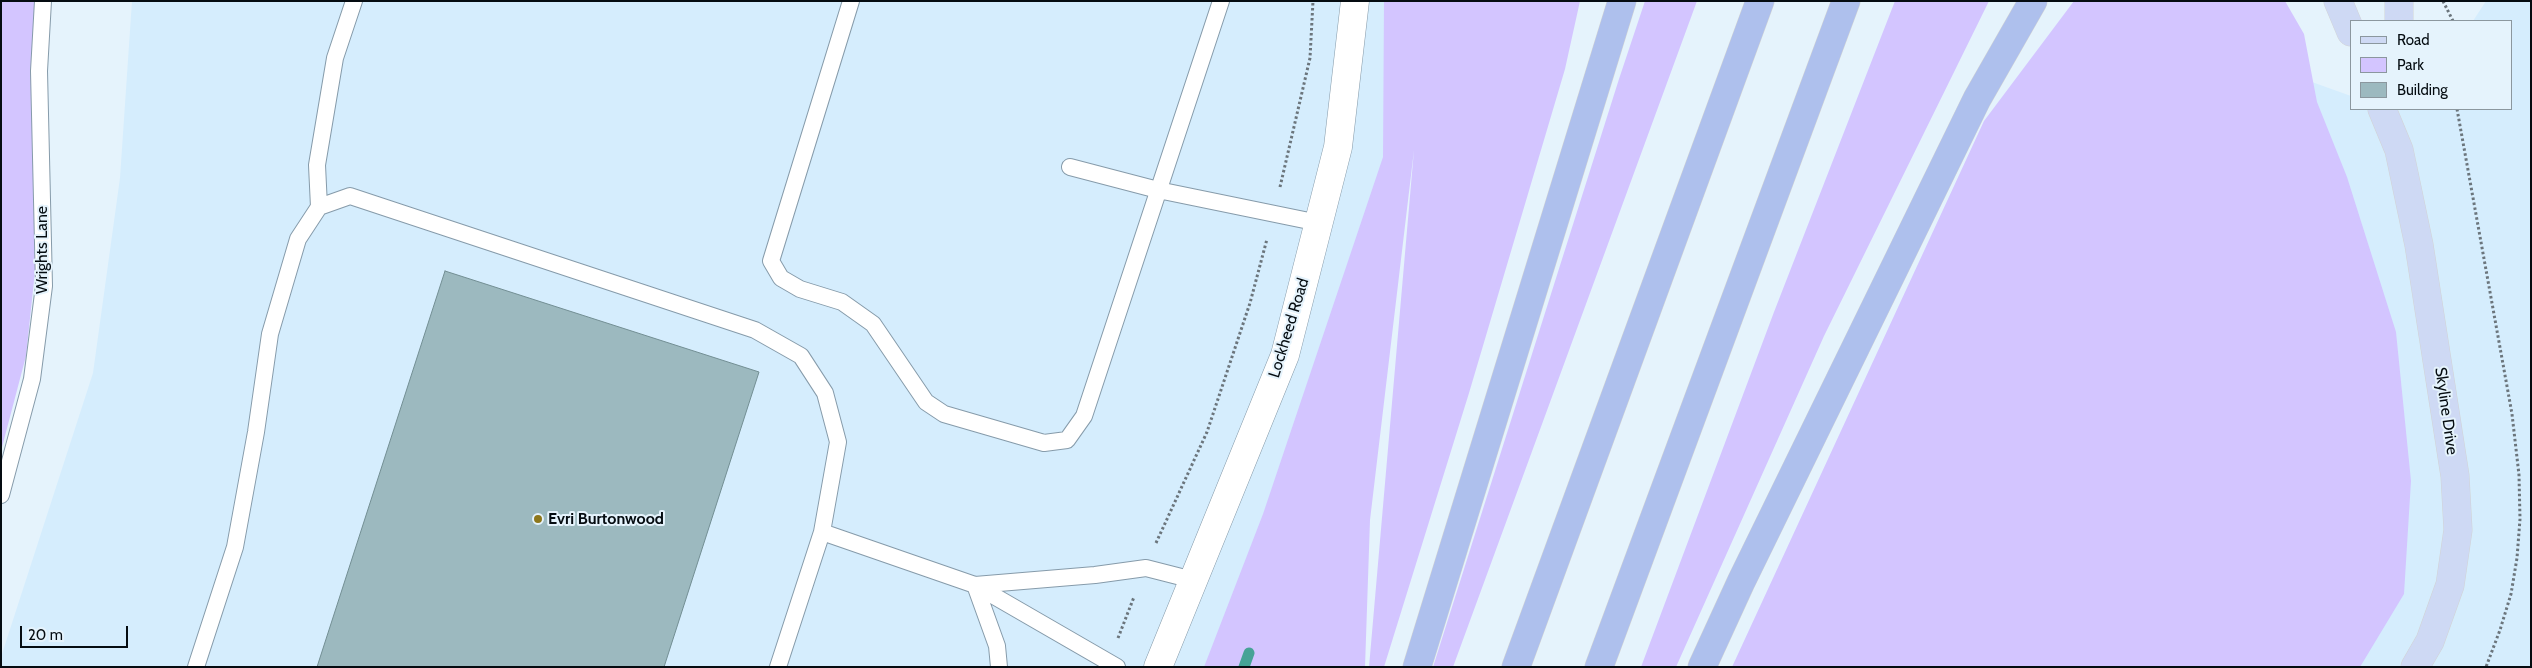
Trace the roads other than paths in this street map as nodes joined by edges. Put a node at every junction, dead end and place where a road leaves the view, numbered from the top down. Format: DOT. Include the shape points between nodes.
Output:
graph roads {
  1 [pos="43,1"];
  2 [pos="354,1"];
  3 [pos="851,1"];
  4 [pos="1221,1"];
  5 [pos="1355,1"];
  6 [pos="1622,1"];
  7 [pos="1760,1"];
  8 [pos="1846,1"];
  9 [pos="2033,1"];
  10 [pos="2338,1"];
  11 [pos="2399,1"];
  12 [pos="2400,20"];
  13 [pos="2350,30"];
  14 [pos="2382,110"];
  15 [pos="2399,110"];
  16 [pos="2399,150"];
  17 [pos="1070,167"];
  18 [pos="1158,190"];
  19 [pos="319,207"];
  20 [pos="1319,223"];
  21 [pos="1,495"];
  22 [pos="822,532"];
  23 [pos="1193,580"];
  24 [pos="975,585"];
  25 [pos="196,667"];
  26 [pos="778,667"];
  27 [pos="999,667"];
  28 [pos="1118,667"];
  29 [pos="1158,667"];
  30 [pos="1417,667"];
  31 [pos="1516,667"];
  32 [pos="1599,667"];
  33 [pos="1702,667"];
  34 [pos="2414,667"];
  1 -- 21 [label="lane, Wrights Lane" via="39,71 44,286 32,379"];
  2 -- 19 [label="lane" via="336,58 319,155"];
  3 -- 18 [label="lane" via="772,261 781,278 800,289 842,302 873,324 926,402 938,410 1044,443 1067,440 1084,416"];
  4 -- 18 [label="lane"];
  5 -- 20 [label="street, Lockheed Road" via="1338,147"];
  6 -- 30 [label="highway"];
  7 -- 31 [label="highway"];
  8 -- 32 [label="highway"];
  9 -- 33 [label="highway" via="1977,99"];
  10 -- 13 [label="main road"];
  11 -- 12 [label="main road"];
  14 -- 16 [label="main road, Skyline Drive"];
  15 -- 16 [label="main road, Skyline Drive"];
  16 -- 34 [label="main road, Skyline Drive" via="2419,245 2446,408 2458,530 2450,586 2430,641"];
  17 -- 18 [label="lane"];
  18 -- 20 [label="lane"];
  19 -- 22 [label="lane" via="350,196 755,330 801,356 825,393 838,442"];
  19 -- 25 [label="lane" via="298,239 270,334 235,547"];
  20 -- 23 [label="street, Lockheed Road" via="1284,355"];
  22 -- 24 [label="lane"];
  22 -- 26 [label="lane"];
  23 -- 24 [label="lane" via="1146,568"];
  23 -- 29 [label="street, Lockheed Road"];
  24 -- 27 [label="lane" via="998,646"];
  24 -- 28 [label="lane"];
}
